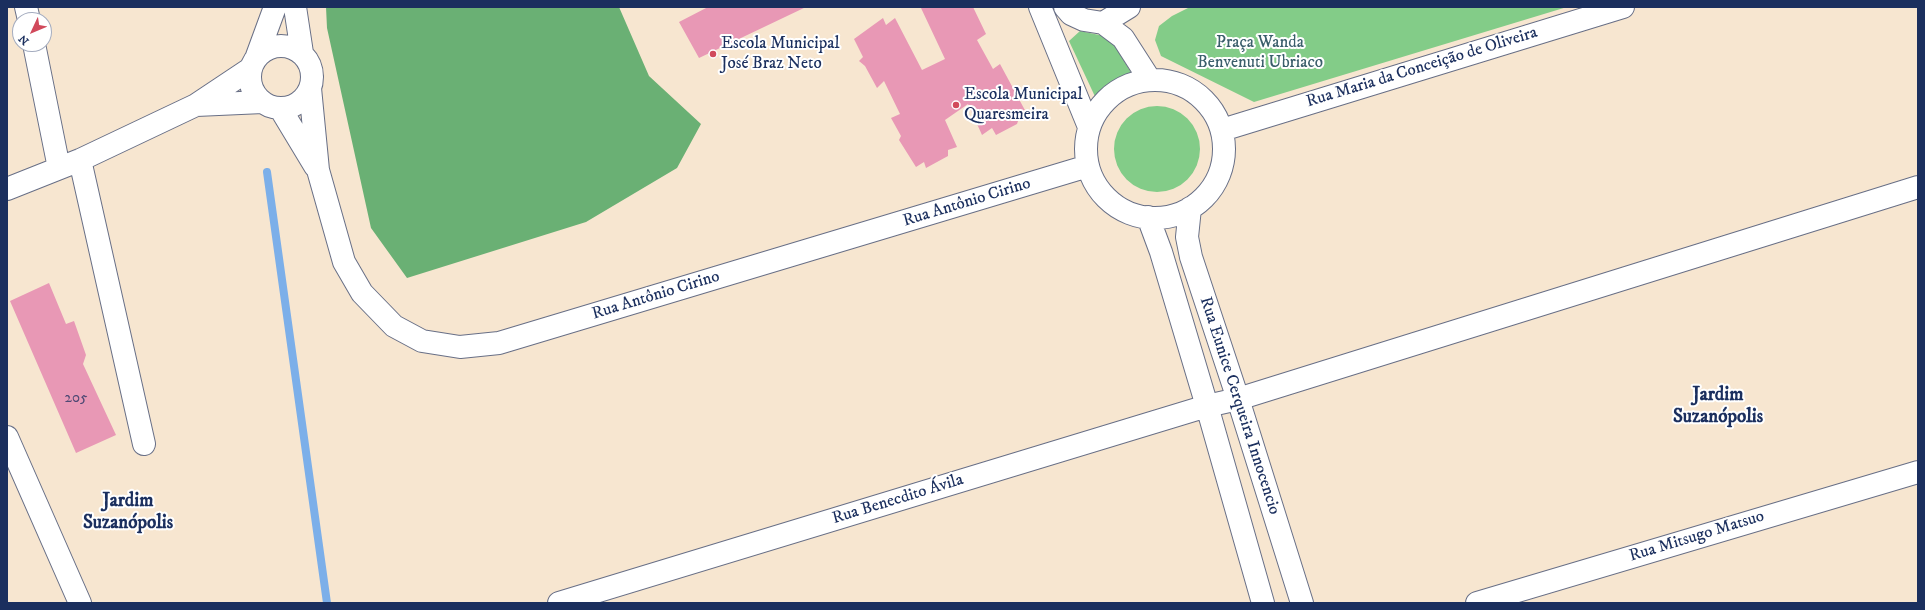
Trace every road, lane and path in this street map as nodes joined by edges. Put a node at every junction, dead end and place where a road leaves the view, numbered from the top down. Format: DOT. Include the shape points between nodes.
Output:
graph roads {
  1 [pos="276,7"];
  2 [pos="295,7"];
  3 [pos="1040,7"];
  4 [pos="1065,7"];
  5 [pos="1129,7"];
  6 [pos="1623,7"];
  7 [pos="1103,23"];
  8 [pos="36,52"];
  9 [pos="302,53"];
  10 [pos="253,63"];
  11 [pos="1150,80"];
  12 [pos="310,88"];
  13 [pos="196,105"];
  14 [pos="271,105"];
  15 [pos="1089,127"];
  16 [pos="1222,130"];
  17 [pos="80,160"];
  18 [pos="1088,166"];
  19 [pos="59,168"];
  20 [pos="318,170"];
  21 [pos="1918,187"];
  22 [pos="7,189"];
  23 [pos="1190,208"];
  24 [pos="1148,218"];
  25 [pos="1238,399"];
  26 [pos="1207,406"];
  27 [pos="7,436"];
  28 [pos="144,444"];
  29 [pos="1918,472"];
  30 [pos="80,603"];
  31 [pos="559,603"];
  32 [pos="1264,603"];
  33 [pos="1302,603"];
  34 [pos="1477,603"];
  1 -- 10 [label="street"];
  2 -- 9 [label="street"];
  3 -- 15 [label="street"];
  4 -- 7 [label="street" via="1071,14 1084,20"];
  5 -- 7 [label="street"];
  6 -- 16 [label="street, Rua Maria da Conceição de Oliveira"];
  7 -- 11 [label="street" via="1123,38"];
  8 -- 19 [label="street"];
  9 -- 10 [label="street" via="287,46 271,47"];
  9 -- 12 [label="street" via="312,69"];
  10 -- 13 [label="street"];
  10 -- 14 [label="street" via="250,82 254,93"];
  11 -- 15 [label="street" via="1133,82 1113,93"];
  11 -- 16 [label="street" via="1178,83 1197,94 1213,109"];
  12 -- 14 [label="street" via="298,103"];
  12 -- 20 [label="street, Rua Antônio Cirino"];
  13 -- 14 [label="street"];
  13 -- 17 [label="street"];
  14 -- 20 [label="street, Rua Antônio Cirino"];
  15 -- 18 [label="street" via="1086,147"];
  16 -- 23 [label="street" via="1225,151 1220,173 1209,193"];
  17 -- 19 [label="street"];
  17 -- 28 [label="street"];
  18 -- 20 [label="street, Rua Antônio Cirino" via="499,343 460,347 422,342 394,326 362,292 344,262"];
  18 -- 24 [label="street" via="1096,185 1110,201 1128,212"];
  19 -- 22 [label="street"];
  21 -- 25 [label="street, Rua Benecdito Ávila"];
  23 -- 24 [label="street" via="1179,214"];
  23 -- 25 [label="street, Rua Eunice Cerqueira Innocencio" via="1187,237 1191,257"];
  24 -- 26 [label="street, Rua Eunice Cerqueira Innocencio" via="1161,252"];
  25 -- 26 [label="street, Rua Benecdito Ávila"];
  25 -- 33 [label="street, Rua Eunice Cerqueira Innocencio"];
  26 -- 31 [label="street, Rua Benecdito Ávila"];
  26 -- 32 [label="street, Rua Eunice Cerqueira Innocencio"];
  27 -- 30 [label="street"];
  29 -- 34 [label="street, Rua Mitsugo Matsuo"];
}
